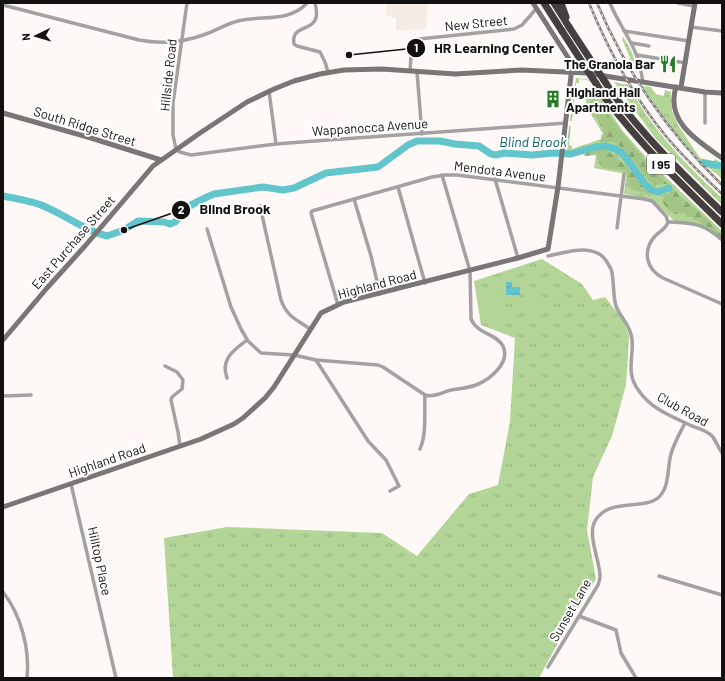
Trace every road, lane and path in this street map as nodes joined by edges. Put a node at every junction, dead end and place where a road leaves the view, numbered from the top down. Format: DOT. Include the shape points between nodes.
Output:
graph roads {
  1 [pos="187,3"];
  2 [pos="307,3"];
  3 [pos="315,3"];
  4 [pos="533,3"];
  5 [pos="544,3"];
  6 [pos="554,3"];
  7 [pos="561,3"];
  8 [pos="610,3"];
  9 [pos="678,3"];
  10 [pos="695,4"];
  11 [pos="3,5"];
  12 [pos="536,9"];
  13 [pos="569,27"];
  14 [pos="691,27"];
  15 [pos="624,31"];
  16 [pos="722,31"];
  17 [pos="182,40"];
  18 [pos="689,41"];
  19 [pos="632,43"];
  20 [pos="649,46"];
  21 [pos="637,55"];
  22 [pos="686,63"];
  23 [pos="410,71"];
  24 [pos="328,72"];
  25 [pos="417,72"];
  26 [pos="572,72"];
  27 [pos="643,82"];
  28 [pos="679,87"];
  29 [pos="269,92"];
  30 [pos="705,92"];
  31 [pos="722,93"];
  32 [pos="3,113"];
  33 [pos="566,123"];
  34 [pos="705,123"];
  35 [pos="422,134"];
  36 [pos="276,144"];
  37 [pos="176,149"];
  38 [pos="722,158"];
  39 [pos="161,160"];
  40 [pos="624,174"];
  41 [pos="442,175"];
  42 [pos="495,179"];
  43 [pos="398,187"];
  44 [pos="558,187"];
  45 [pos="621,195"];
  46 [pos="354,199"];
  47 [pos="260,206"];
  48 [pos="722,212"];
  49 [pos="668,222"];
  50 [pos="722,224"];
  51 [pos="617,228"];
  52 [pos="207,230"];
  53 [pos="722,240"];
  54 [pos="548,256"];
  55 [pos="518,258"];
  56 [pos="470,271"];
  57 [pos="425,282"];
  58 [pos="380,294"];
  59 [pos="722,304"];
  60 [pos="338,305"];
  61 [pos="310,329"];
  62 [pos="3,340"];
  63 [pos="247,340"];
  64 [pos="294,355"];
  65 [pos="316,360"];
  66 [pos="165,366"];
  67 [pos="227,378"];
  68 [pos="31,395"];
  69 [pos="3,396"];
  70 [pos="424,396"];
  71 [pos="685,423"];
  72 [pos="180,446"];
  73 [pos="420,449"];
  74 [pos="722,453"];
  75 [pos="71,484"];
  76 [pos="390,491"];
  77 [pos="3,507"];
  78 [pos="659,576"];
  79 [pos="3,592"];
  80 [pos="722,595"];
  81 [pos="579,616"];
  82 [pos="548,667"];
  83 [pos="27,678"];
  84 [pos="116,678"];
  85 [pos="636,678"];
  1 -- 17 [label="street, Hillside Road"];
  2 -- 17 [label="street" via="289,15 238,21 207,34"];
  3 -- 24 [label="street" via="316,20 312,25 297,31 294,35 294,44 320,52"];
  4 -- 12 [label="street"];
  5 -- 50 [label="highway, I 95, bridge" via="606,99 630,130"];
  6 -- 13 [label="highway, I 95"];
  7 -- 13 [label="highway"];
  8 -- 15 [label="street"];
  9 -- 10 [label="street"];
  10 -- 14 [label="street"];
  11 -- 17 [label="street" via="139,40"];
  12 -- 23 [label="street, New Street" via="522,25 514,29 419,39 411,56"];
  12 -- 26 [label="street" via="569,59"];
  13 -- 48 [label="highway, I 95, bridge" via="636,124"];
  14 -- 16 [label="street"];
  14 -- 18 [label="street"];
  15 -- 18 [label="street"];
  15 -- 19 [label="street"];
  17 -- 37 [label="street, Hillside Road" via="173,103 173,135"];
  18 -- 22 [label="street"];
  19 -- 20 [label="street"];
  19 -- 21 [label="street"];
  21 -- 22 [label="street"];
  21 -- 27 [label="street"];
  22 -- 28 [label="street"];
  23 -- 24 [label="street" via="382,69"];
  23 -- 25 [label="street"];
  24 -- 29 [label="street" via="294,81"];
  25 -- 26 [label="street"];
  25 -- 35 [label="street"];
  26 -- 27 [label="street"];
  26 -- 33 [label="street, Highland Road"];
  27 -- 28 [label="street"];
  28 -- 30 [label="street"];
  28 -- 38 [label="street" via="674,97 680,122 694,138"];
  29 -- 36 [label="street"];
  29 -- 37 [label="street" via="227,115"];
  30 -- 31 [label="street"];
  30 -- 34 [label="street"];
  32 -- 39 [label="street, South Ridge Street"];
  33 -- 35 [label="street, Wappanocca Avenue"];
  33 -- 44 [label="street, Highland Road"];
  35 -- 36 [label="street, Wappanocca Avenue"];
  36 -- 37 [label="street, Wappanocca Avenue" via="191,155"];
  37 -- 39 [label="street, East Purchase Street"];
  39 -- 62 [label="street, East Purchase Street"];
  40 -- 45 [label="street"];
  41 -- 42 [label="street, Mendota Avenue"];
  41 -- 43 [label="street, Mendota Avenue"];
  41 -- 56 [label="street"];
  42 -- 44 [label="street, Mendota Avenue"];
  42 -- 55 [label="street"];
  43 -- 46 [label="street, Mendota Avenue"];
  43 -- 57 [label="street"];
  44 -- 45 [label="street, Mendota Avenue"];
  44 -- 55 [label="street, Highland Road" via="548,249"];
  45 -- 49 [label="street, Mendota Avenue" via="652,201 665,214"];
  45 -- 51 [label="street"];
  46 -- 58 [label="street"];
  46 -- 60 [label="street, Mendota Avenue" via="314,210 312,214"];
  47 -- 61 [label="street" via="284,309"];
  49 -- 53 [label="street" via="698,225"];
  49 -- 59 [label="street" via="650,244 650,268 663,278"];
  52 -- 63 [label="street" via="232,307"];
  54 -- 71 [label="street, Club Road" via="587,250 601,255 612,271 616,306 631,332 630,368 634,385 650,403"];
  55 -- 56 [label="street, Highland Road"];
  56 -- 57 [label="street, Highland Road"];
  56 -- 70 [label="street" via="471,319 478,328 502,346 503,362 492,375 475,386"];
  57 -- 58 [label="street, Highland Road"];
  58 -- 60 [label="street, Highland Road"];
  60 -- 61 [label="street, Highland Road" via="321,313"];
  61 -- 64 [label="street, Highland Road"];
  63 -- 64 [label="street" via="261,353"];
  63 -- 67 [label="street" via="228,357 225,372"];
  64 -- 65 [label="street"];
  64 -- 72 [label="street, Highland Road" via="274,387 243,418 201,439"];
  65 -- 70 [label="street" via="378,365"];
  65 -- 76 [label="street" via="368,441 386,460 399,486"];
  66 -- 72 [label="street" via="177,372 184,380 182,389 171,400"];
  68 -- 69 [label="street"];
  70 -- 73 [label="street" via="424,435"];
  71 -- 74 [label="street, Club Road" via="713,437"];
  71 -- 81 [label="street, Sunset Lane" via="671,454 667,483 660,496 652,502 630,504 605,511 594,522 592,533 600,578"];
  72 -- 75 [label="street, Highland Road"];
  75 -- 77 [label="street, Highland Road"];
  75 -- 84 [label="street, Hilltop Place"];
  78 -- 80 [label="street"];
  79 -- 83 [label="street" via="18,618 25,641"];
  81 -- 82 [label="street, Sunset Lane"];
  81 -- 85 [label="street" via="616,630 624,661"];
}
